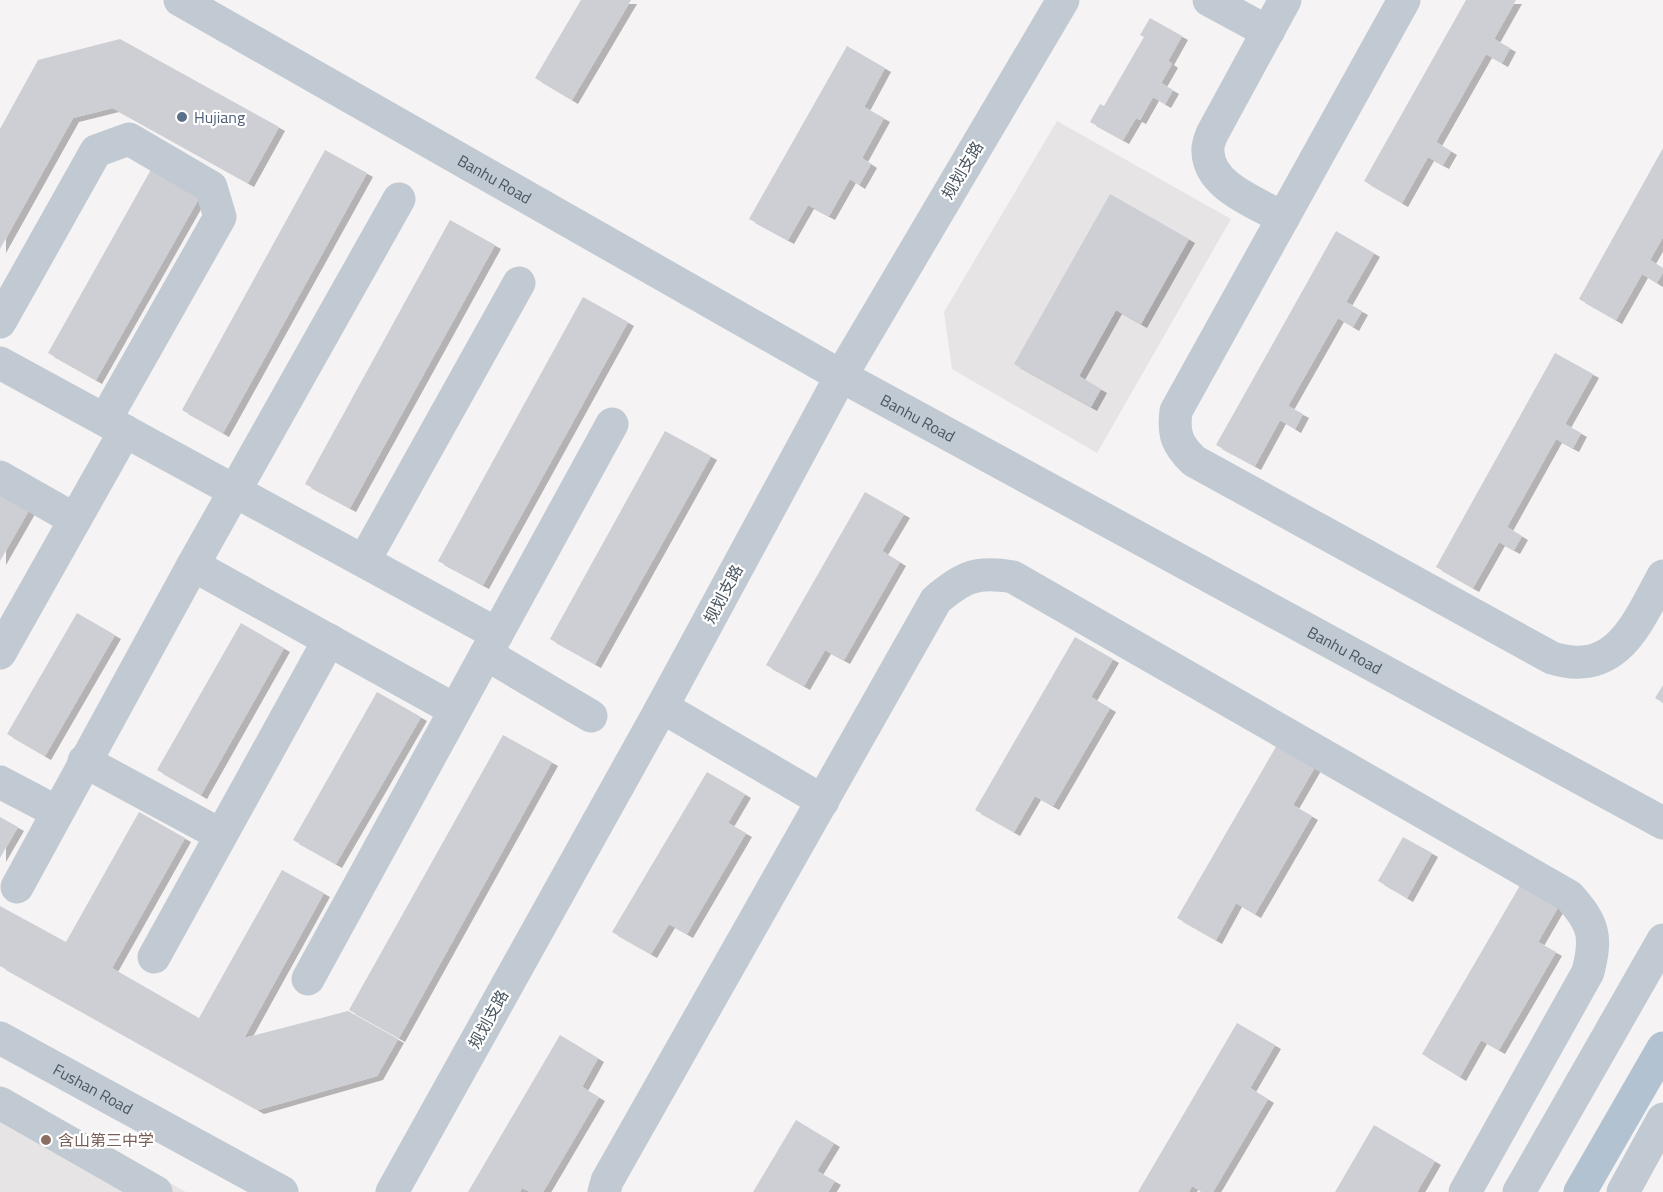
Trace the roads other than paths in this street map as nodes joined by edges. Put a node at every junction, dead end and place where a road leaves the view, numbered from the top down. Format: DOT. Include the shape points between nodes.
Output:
graph roads {
  1 [pos="180,0"];
  2 [pos="1063,0"];
  3 [pos="1209,0"];
  4 [pos="1286,0"];
  5 [pos="1404,0"];
  6 [pos="1268,32"];
  7 [pos="399,199"];
  8 [pos="1283,218"];
  9 [pos="519,283"];
  10 [pos="0,322"];
  11 [pos="0,363"];
  12 [pos="841,376"];
  13 [pos="612,424"];
  14 [pos="115,426"];
  15 [pos="0,477"];
  16 [pos="234,490"];
  17 [pos="74,519"];
  18 [pos="364,561"];
  19 [pos="193,565"];
  20 [pos="1663,576"];
  21 [pos="329,640"];
  22 [pos="492,644"];
  23 [pos="0,653"];
  24 [pos="662,707"];
  25 [pos="456,710"];
  26 [pos="591,716"];
  27 [pos="84,761"];
  28 [pos="0,782"];
  29 [pos="823,801"];
  30 [pos="57,812"];
  31 [pos="1663,823"];
  32 [pos="221,836"];
  33 [pos="17,887"];
  34 [pos="1663,940"];
  35 [pos="154,957"];
  36 [pos="308,979"];
  37 [pos="0,1038"];
  38 [pos="1663,1048"];
  39 [pos="0,1103"];
  40 [pos="1663,1119"];
  41 [pos="156,1192"];
  42 [pos="282,1192"];
  43 [pos="392,1192"];
  44 [pos="604,1192"];
  45 [pos="1465,1192"];
  46 [pos="1520,1192"];
  47 [pos="1580,1192"];
  48 [pos="1623,1192"];
  1 -- 12 [label="street, Banhu Road"];
  2 -- 12 [label="street, 规划支路"];
  3 -- 6 [label="street"];
  4 -- 6 [label="street"];
  5 -- 8 [label="street"];
  6 -- 8 [label="street" via="1212,134 1207,152 1222,182"];
  7 -- 16 [label="street"];
  8 -- 20 [label="street" via="1176,411 1173,430 1180,448 1214,472 1552,657 1573,664 1597,661 1618,647 1632,633"];
  9 -- 18 [label="street"];
  10 -- 14 [label="street" via="96,151 129,139 211,187 220,218"];
  11 -- 14 [label="street"];
  12 -- 24 [label="street, 规划支路"];
  12 -- 31 [label="street, Banhu Road"];
  13 -- 22 [label="street"];
  14 -- 16 [label="street"];
  14 -- 17 [label="street"];
  15 -- 17 [label="street"];
  16 -- 18 [label="street"];
  16 -- 19 [label="street"];
  17 -- 23 [label="street"];
  18 -- 22 [label="street"];
  19 -- 21 [label="street"];
  19 -- 27 [label="street"];
  21 -- 25 [label="street"];
  21 -- 32 [label="street"];
  22 -- 25 [label="street"];
  22 -- 26 [label="street"];
  24 -- 29 [label="street"];
  24 -- 43 [label="street, 规划支路"];
  25 -- 36 [label="street"];
  27 -- 30 [label="street"];
  27 -- 32 [label="street"];
  28 -- 30 [label="street"];
  29 -- 44 [label="street"];
  29 -- 45 [label="street" via="936,600 960,580 988,573 1013,577 1569,896 1588,917 1595,944 1588,972"];
  30 -- 33 [label="street"];
  32 -- 35 [label="street"];
  34 -- 46 [label="street"];
  37 -- 42 [label="street, Fushan Road"];
  38 -- 47 [label="main road"];
  39 -- 41 [label="street"];
  40 -- 48 [label="street"];
}
